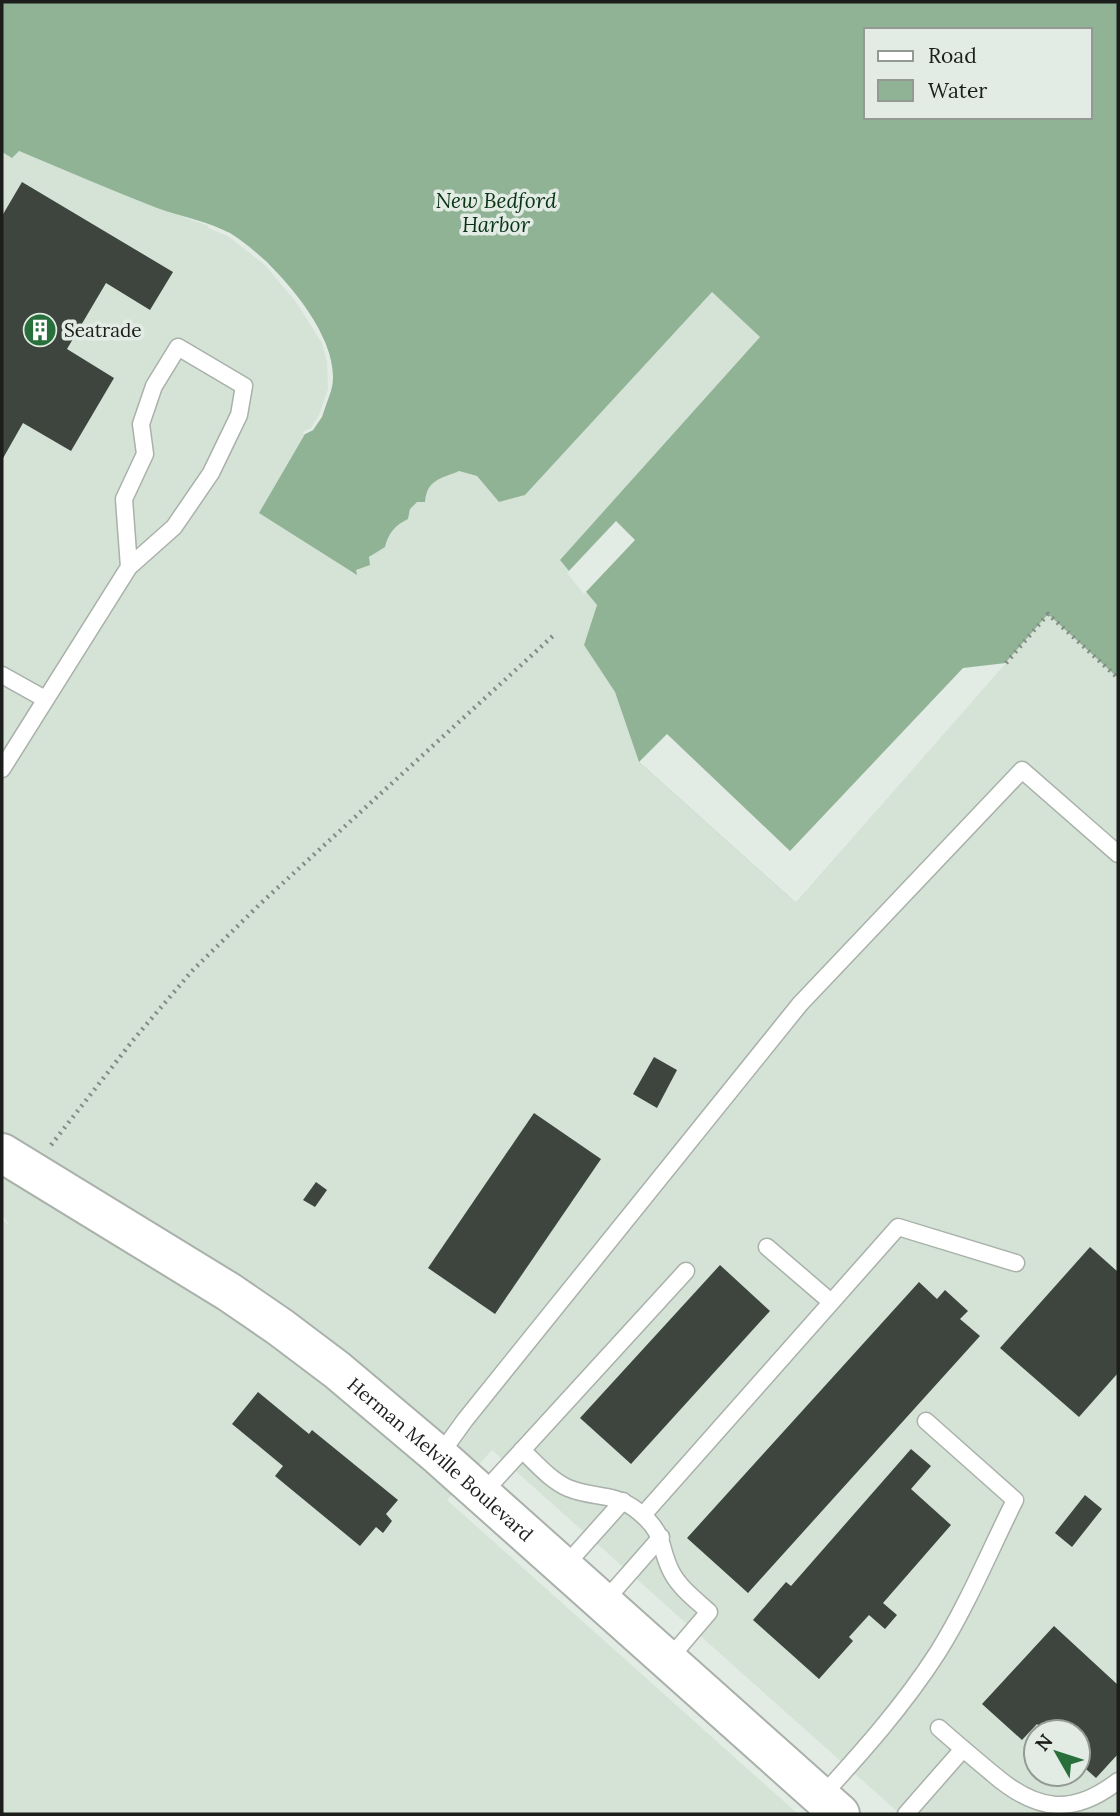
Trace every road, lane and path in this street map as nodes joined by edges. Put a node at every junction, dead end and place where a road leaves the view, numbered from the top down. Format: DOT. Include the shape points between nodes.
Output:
graph roads {
  1 [pos="129,567"];
  2 [pos="555,634"];
  3 [pos="1006,663"];
  4 [pos="2,675"];
  5 [pos="1118,678"];
  6 [pos="45,699"];
  7 [pos="2,769"];
  8 [pos="1118,854"];
  9 [pos="16,1162"];
  10 [pos="767,1247"];
  11 [pos="1016,1263"];
  12 [pos="686,1271"];
  13 [pos="831,1303"];
  14 [pos="926,1421"];
  15 [pos="522,1450"];
  16 [pos="439,1456"];
  17 [pos="481,1494"];
  18 [pos="623,1502"];
  19 [pos="643,1515"];
  20 [pos="660,1537"];
  21 [pos="564,1567"];
  22 [pos="603,1603"];
  23 [pos="668,1660"];
  24 [pos="939,1728"];
  25 [pos="962,1749"];
  26 [pos="1118,1781"];
  27 [pos="831,1806"];
  28 [pos="906,1814"];
  1 -- 1 [label="lane" via="174,527 211,473 239,415 244,386 178,347 154,386 141,424 145,454 124,499"];
  1 -- 6 [label="lane"];
  2 -- 9 [label="path" via="260,904"];
  3 -- 5 [label="path" via="1048,614"];
  4 -- 6 [label="lane"];
  6 -- 7 [label="lane"];
  8 -- 16 [label="lane" via="1022,770 800,1004"];
  9 -- 16 [label="street, Herman Melville Boulevard" via="255,1309 337,1370"];
  10 -- 13 [label="lane"];
  11 -- 13 [label="lane" via="898,1227"];
  12 -- 15 [label="lane"];
  13 -- 19 [label="lane"];
  14 -- 27 [label="lane" via="1015,1500 933,1658"];
  15 -- 17 [label="lane"];
  15 -- 18 [label="lane" via="569,1489"];
  16 -- 17 [label="street, Herman Melville Boulevard"];
  17 -- 21 [label="street, Herman Melville Boulevard"];
  18 -- 19 [label="lane"];
  18 -- 21 [label="lane"];
  19 -- 20 [label="lane"];
  20 -- 22 [label="lane"];
  20 -- 23 [label="lane" via="673,1576 709,1612"];
  21 -- 22 [label="street, Herman Melville Boulevard"];
  22 -- 23 [label="street, Herman Melville Boulevard"];
  23 -- 27 [label="street, Herman Melville Boulevard"];
  24 -- 25 [label="lane"];
  25 -- 26 [label="lane" via="1020,1796 1051,1810 1090,1804"];
  25 -- 28 [label="lane"];
}
